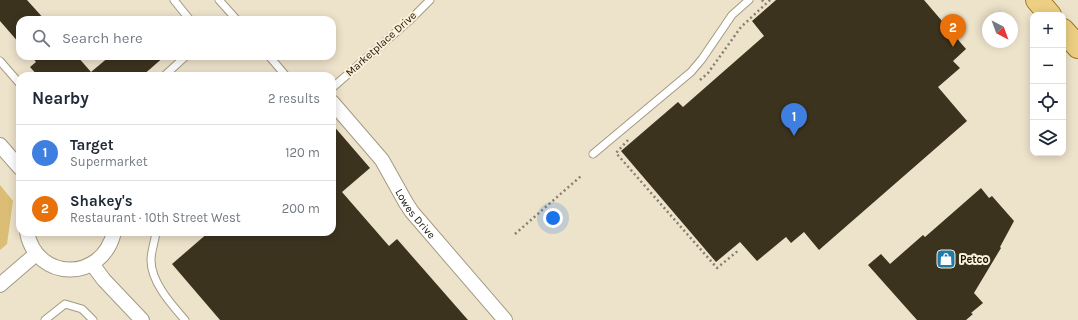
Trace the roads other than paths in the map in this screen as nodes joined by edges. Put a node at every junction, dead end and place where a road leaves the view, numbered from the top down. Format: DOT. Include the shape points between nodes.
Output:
graph roads {
  1 [pos="174,0"];
  2 [pos="219,0"];
  3 [pos="430,0"];
  4 [pos="749,0"];
  5 [pos="1037,0"];
  6 [pos="1047,12"];
  7 [pos="187,16"];
  8 [pos="233,16"];
  9 [pos="1066,33"];
  10 [pos="1078,47"];
  11 [pos="182,60"];
  12 [pos="272,60"];
  13 [pos="0,61"];
  14 [pos="168,72"];
  15 [pos="283,72"];
  16 [pos="16,79"];
  17 [pos="336,85"];
  18 [pos="336,107"];
  19 [pos="0,145"];
  20 [pos="593,154"];
  21 [pos="16,163"];
  22 [pos="29,236"];
  23 [pos="113,236"];
  24 [pos="155,236"];
  25 [pos="36,254"];
  26 [pos="92,264"];
  27 [pos="0,286"];
  28 [pos="45,320"];
  29 [pos="93,320"];
  30 [pos="142,320"];
  31 [pos="185,320"];
  32 [pos="505,320"];
  1 -- 7 [label="lane"];
  2 -- 8 [label="lane"];
  3 -- 17 [label="lane, Marketplace Drive"];
  4 -- 20 [label="lane" via="732,15 691,72"];
  5 -- 6 [label="main road"];
  9 -- 10 [label="main road"];
  11 -- 14 [label="lane"];
  12 -- 15 [label="lane"];
  13 -- 16 [label="lane"];
  18 -- 32 [label="street, Lowes Drive" via="382,160 412,212"];
  19 -- 21 [label="street"];
  22 -- 25 [label="street"];
  23 -- 26 [label="street" via="103,256"];
  24 -- 31 [label="lane" via="151,261 153,272 161,291"];
  25 -- 26 [label="street" via="48,264 62,269 78,269"];
  25 -- 27 [label="street"];
  26 -- 30 [label="street"];
  28 -- 29 [label="lane" via="65,304 82,309"];
}
